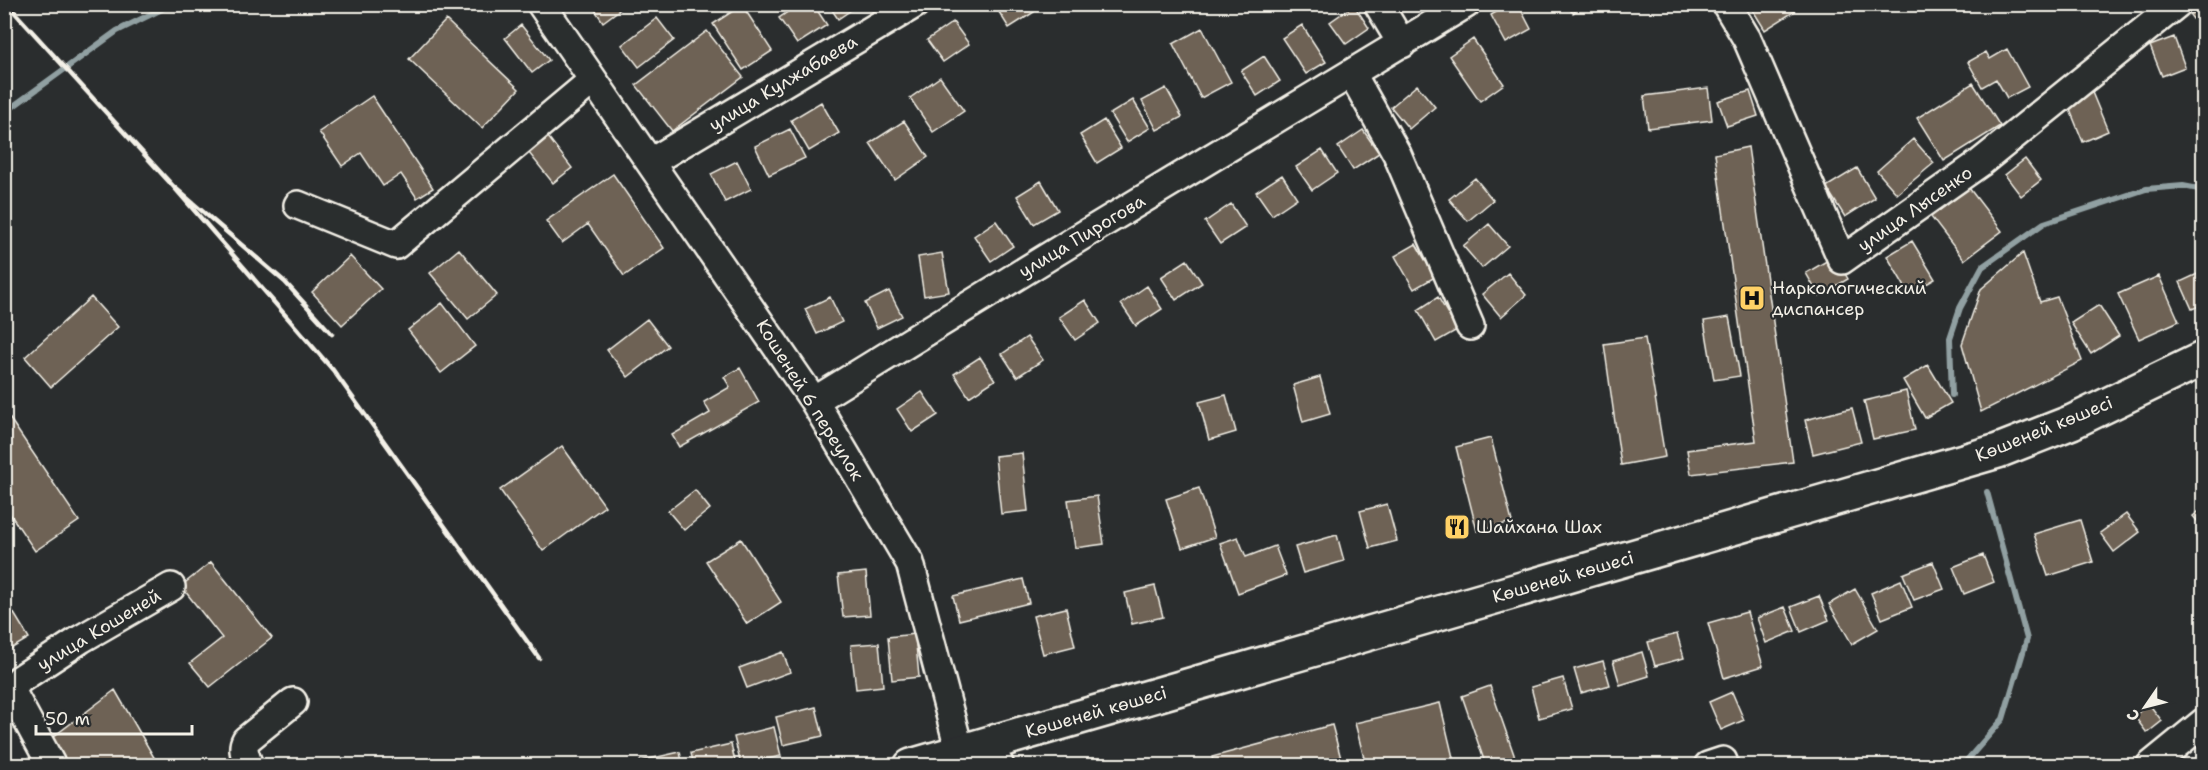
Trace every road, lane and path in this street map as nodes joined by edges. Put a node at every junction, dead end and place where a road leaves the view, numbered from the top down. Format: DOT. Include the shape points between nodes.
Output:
graph roads {
  1 [pos="541,4"];
  2 [pos="915,4"];
  3 [pos="1378,4"];
  4 [pos="1466,4"];
  5 [pos="1726,4"];
  6 [pos="2177,4"];
  7 [pos="1402,44"];
  8 [pos="1352,74"];
  9 [pos="593,80"];
  10 [pos="651,162"];
  11 [pos="298,205"];
  12 [pos="1470,326"];
  13 [pos="2204,358"];
  14 [pos="814,401"];
  15 [pos="171,587"];
  16 [pos="293,702"];
  17 [pos="2204,722"];
  18 [pos="982,754"];
  19 [pos="52,765"];
  20 [pos="249,765"];
  21 [pos="911,765"];
  22 [pos="2150,765"];
  1 -- 9 [label="street, Кошеней 6 переулок"];
  2 -- 10 [label="street, улица Кулжабаева"];
  3 -- 7 [label="street"];
  4 -- 7 [label="street, улица Пирогова"];
  5 -- 6 [label="street, улица Лысенко" via="1747,39 1842,260 1980,163"];
  7 -- 8 [label="street, улица Пирогова"];
  8 -- 12 [label="street" via="1397,154"];
  8 -- 14 [label="street, улица Пирогова"];
  9 -- 10 [label="street, Кошеней 6 переулок"];
  9 -- 11 [label="street" via="396,245"];
  10 -- 14 [label="street, Кошеней 6 переулок"];
  13 -- 18 [label="main road, Көшеней көшесі" via="2072,422 1998,451"];
  14 -- 18 [label="street, Кошеней 6 переулок" via="910,563"];
  15 -- 19 [label="street, улица Кошеней" via="72,645 14,686 13,694"];
  16 -- 20 [label="street" via="246,740 243,745"];
  17 -- 22 [label="street"];
  18 -- 21 [label="main road, Көшеней көшесі"];
}
